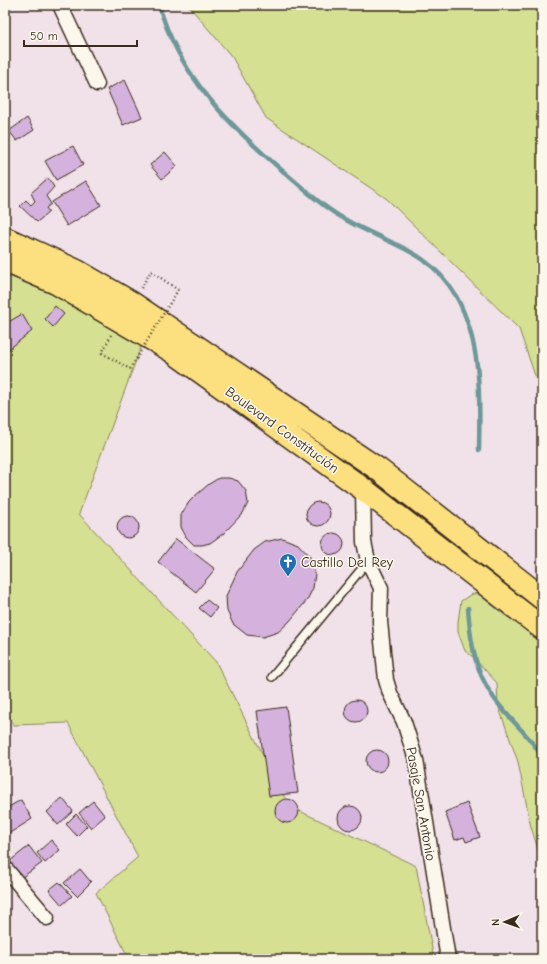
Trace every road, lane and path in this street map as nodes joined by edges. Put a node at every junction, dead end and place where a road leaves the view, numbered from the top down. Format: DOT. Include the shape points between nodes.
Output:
graph roads {
  1 [pos="60,5"];
  2 [pos="97,84"];
  3 [pos="5,238"];
  4 [pos="5,261"];
  5 [pos="151,271"];
  6 [pos="102,353"];
  7 [pos="364,489"];
  8 [pos="368,562"];
  9 [pos="542,598"];
  10 [pos="542,628"];
  11 [pos="272,677"];
  12 [pos="5,868"];
  13 [pos="47,918"];
  14 [pos="448,959"];
  1 -- 2 [label="street"];
  3 -- 9 [label="highway, Boulevard Constitución" via="77,271 132,303 378,469"];
  4 -- 7 [label="highway, Boulevard Constitución" via="56,283 172,351"];
  5 -- 6 [label="path, bridge" via="178,290 130,369"];
  7 -- 8 [label="street, Pasaje San Antonio" via="364,542"];
  7 -- 10 [label="highway, Boulevard Constitución"];
  8 -- 11 [label="lane"];
  8 -- 14 [label="street, Pasaje San Antonio" via="381,588 380,622 386,680 404,722 416,760"];
  12 -- 13 [label="street"];
}
